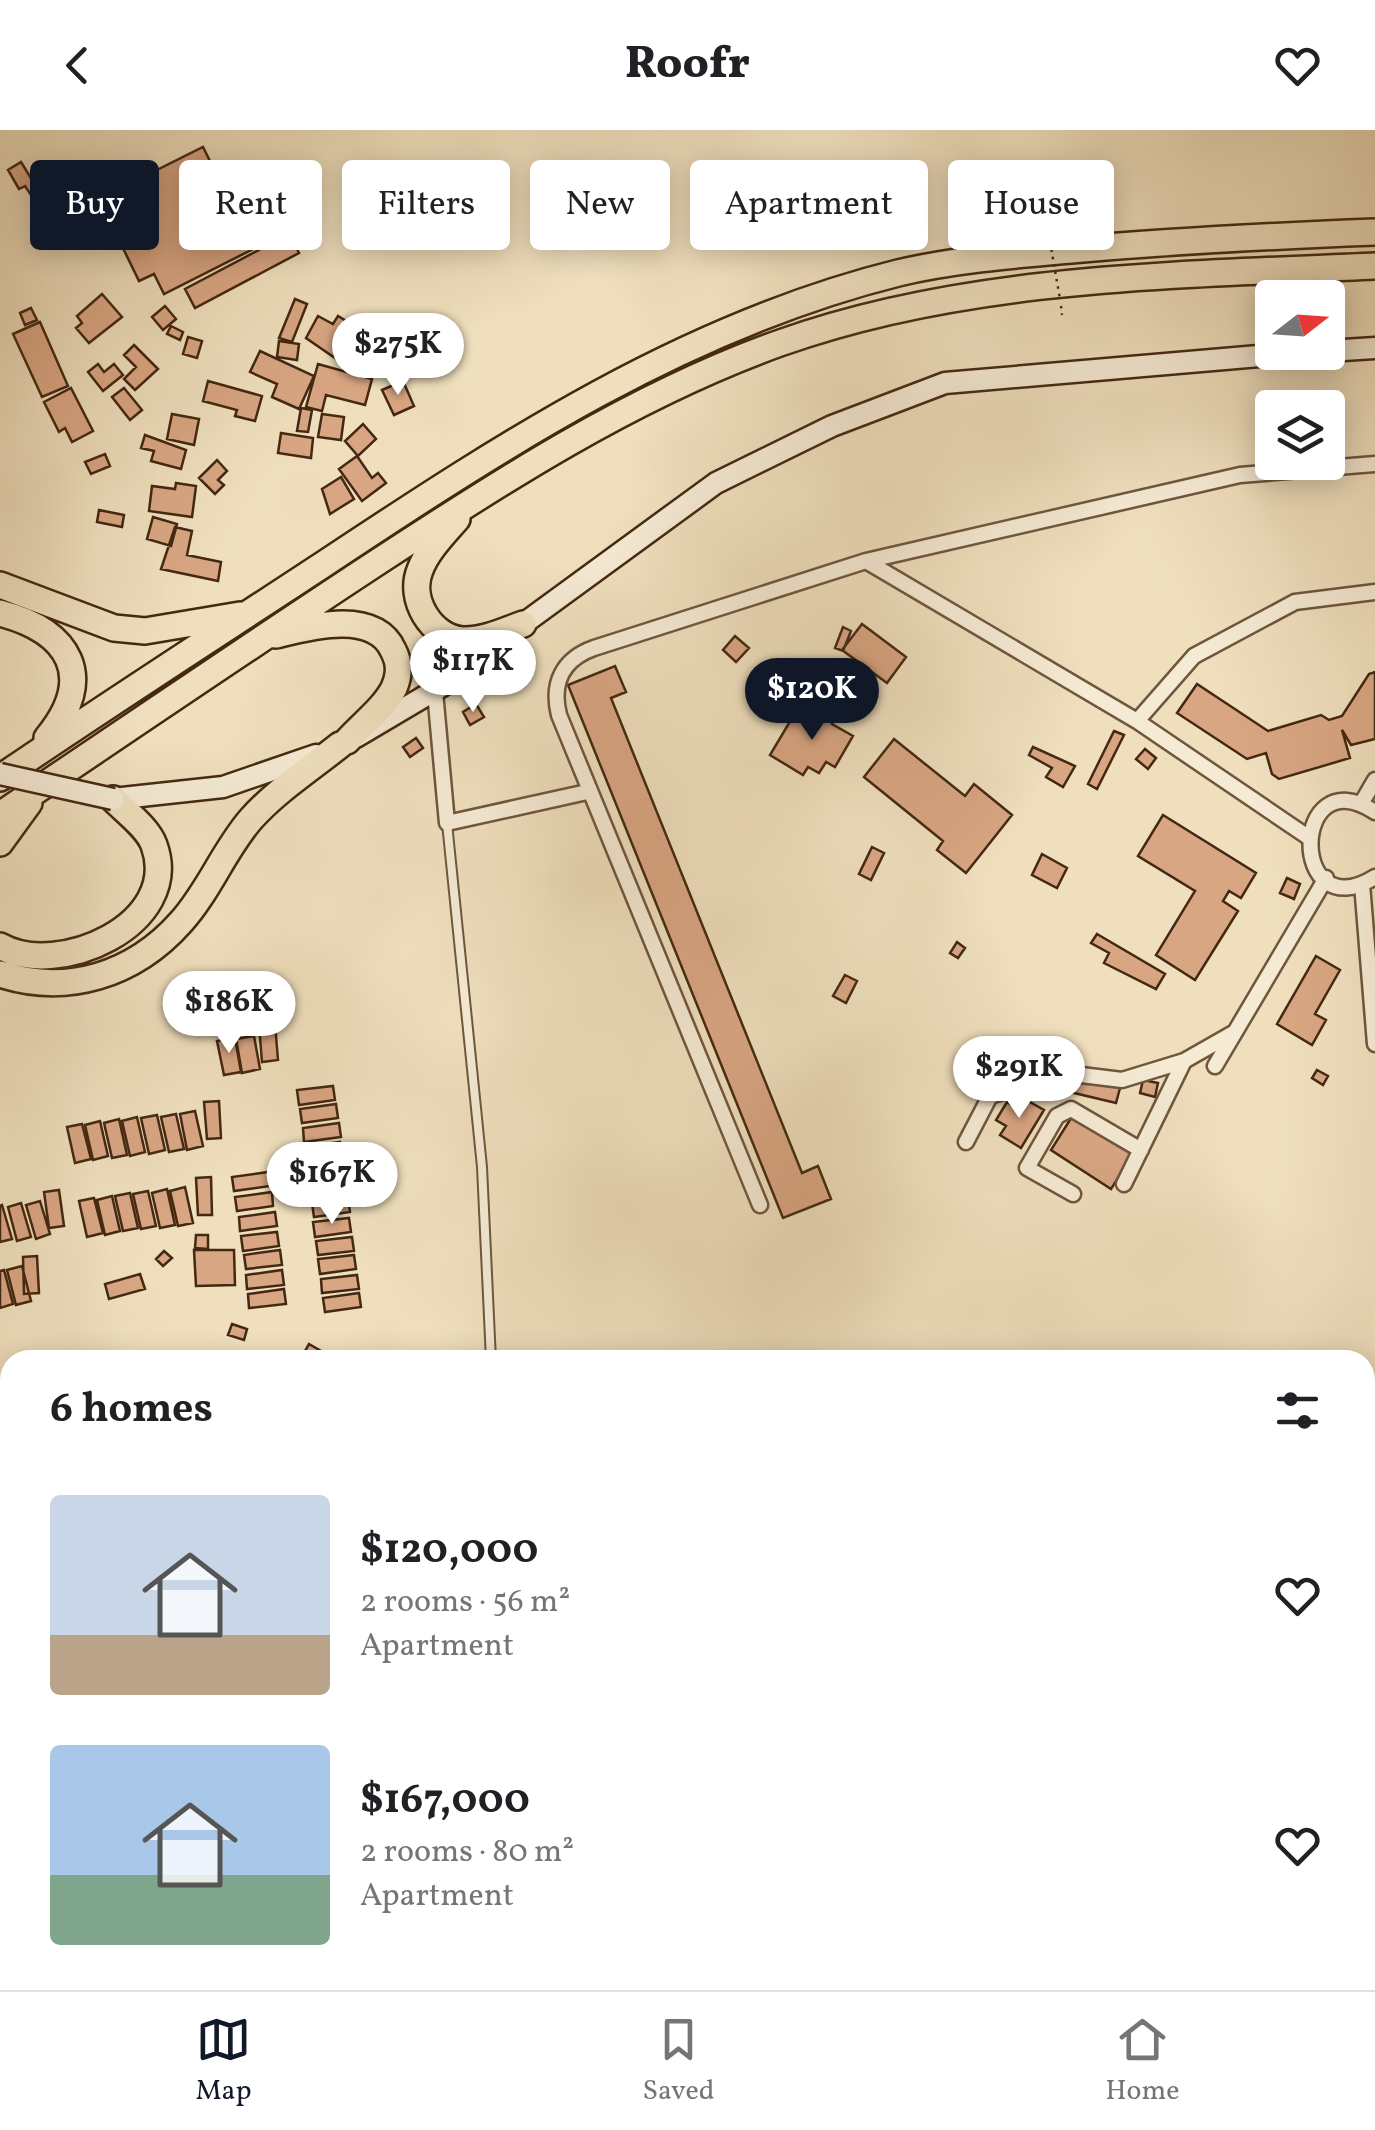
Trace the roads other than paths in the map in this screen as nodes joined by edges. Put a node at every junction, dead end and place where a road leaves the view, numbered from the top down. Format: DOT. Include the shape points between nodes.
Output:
graph roads {
  1 [pos="1375,232"];
  2 [pos="1375,266"];
  3 [pos="1375,348"];
  4 [pos="1345,350"];
  5 [pos="1255,356"];
  6 [pos="1375,464"];
  7 [pos="471,501"];
  8 [pos="866,562"];
  9 [pos="0,584"];
  10 [pos="1375,592"];
  11 [pos="0,613"];
  12 [pos="250,613"];
  13 [pos="522,624"];
  14 [pos="262,639"];
  15 [pos="435,692"];
  16 [pos="1137,721"];
  17 [pos="344,743"];
  18 [pos="26,760"];
  19 [pos="0,776"];
  20 [pos="1375,780"];
  21 [pos="40,788"];
  22 [pos="587,792"];
  23 [pos="114,798"];
  24 [pos="1361,804"];
  25 [pos="1375,812"];
  26 [pos="0,815"];
  27 [pos="447,823"];
  28 [pos="1308,837"];
  29 [pos="0,843"];
  30 [pos="1326,878"];
  31 [pos="1368,880"];
  32 [pos="0,946"];
  33 [pos="0,974"];
  34 [pos="1235,1032"];
  35 [pos="1375,1044"];
  36 [pos="1184,1061"];
  37 [pos="1216,1066"];
  38 [pos="966,1142"];
  39 [pos="1141,1150"];
  40 [pos="1124,1184"];
  41 [pos="1072,1194"];
  42 [pos="760,1205"];
  43 [pos="490,1350"];
  1 -- 12 [label="highway" via="1023,254 901,273 826,294 692,345 590,395"];
  2 -- 7 [label="highway" via="1068,283 783,341 690,378"];
  3 -- 4 [label="main road"];
  5 -- 13 [label="main road" via="945,383 716,482"];
  6 -- 8 [label="street" via="1240,475"];
  7 -- 13 [label="highway" via="419,570 420,608 431,624 458,640"];
  7 -- 14 [label="highway"];
  8 -- 16 [label="street"];
  8 -- 22 [label="street" via="594,648 570,662 556,701"];
  9 -- 12 [label="highway" via="114,628 145,631"];
  10 -- 16 [label="street" via="1295,602 1194,656"];
  11 -- 18 [label="highway" via="48,630 71,666 70,704"];
  12 -- 18 [label="highway"];
  13 -- 15 [label="main road"];
  14 -- 17 [label="highway" via="350,624 390,643 399,662 396,682"];
  14 -- 21 [label="highway"];
  15 -- 17 [label="main road"];
  15 -- 27 [label="street"];
  16 -- 28 [label="street"];
  17 -- 23 [label="main road" via="223,787"];
  17 -- 33 [label="highway" via="251,819 181,922 124,967 68,984"];
  18 -- 19 [label="highway"];
  19 -- 23 [label="main road, bridge"];
  20 -- 24 [label="street"];
  21 -- 26 [label="highway"];
  21 -- 29 [label="highway"];
  22 -- 27 [label="street"];
  22 -- 42 [label="street"];
  23 -- 32 [label="highway" via="154,843 156,878 138,918 116,934 52,958"];
  24 -- 25 [label="street"];
  24 -- 28 [label="street" via="1322,812"];
  27 -- 43 [label="lane" via="482,1168"];
  28 -- 30 [label="street" via="1312,865"];
  30 -- 31 [label="street" via="1348,886"];
  30 -- 34 [label="street"];
  31 -- 35 [label="street"];
  34 -- 36 [label="street"];
  34 -- 37 [label="street"];
  36 -- 38 [label="street" via="1122,1080 1065,1074 990,1096"];
  36 -- 39 [label="street"];
  39 -- 40 [label="street"];
  39 -- 41 [label="street" via="1070,1109 1056,1116 1027,1168"];
}
